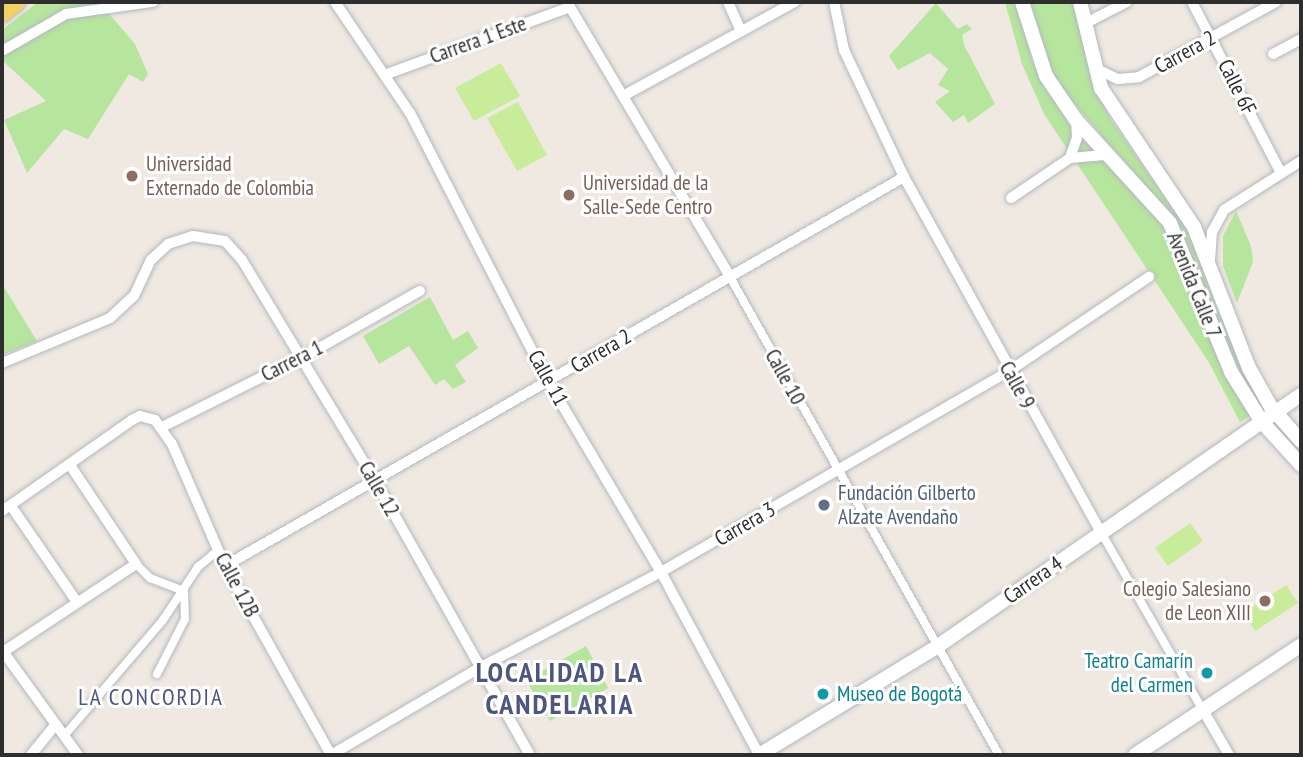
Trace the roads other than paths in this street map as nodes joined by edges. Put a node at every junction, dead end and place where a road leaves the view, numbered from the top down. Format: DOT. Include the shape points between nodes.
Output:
graph roads {
  1 [pos="16,2"];
  2 [pos="153,2"];
  3 [pos="335,2"];
  4 [pos="728,2"];
  5 [pos="795,2"];
  6 [pos="834,2"];
  7 [pos="1080,2"];
  8 [pos="1126,2"];
  9 [pos="1192,2"];
  10 [pos="1276,2"];
  11 [pos="568,4"];
  12 [pos="1024,6"];
  13 [pos="2,13"];
  14 [pos="1084,24"];
  15 [pos="741,31"];
  16 [pos="1211,37"];
  17 [pos="1301,39"];
  18 [pos="2,51"];
  19 [pos="1273,54"];
  20 [pos="1092,65"];
  21 [pos="387,74"];
  22 [pos="623,96"];
  23 [pos="1076,120"];
  24 [pos="1107,155"];
  25 [pos="1070,158"];
  26 [pos="1301,160"];
  27 [pos="1282,173"];
  28 [pos="904,177"];
  29 [pos="1011,198"];
  30 [pos="1211,269"];
  31 [pos="1149,276"];
  32 [pos="730,277"];
  33 [pos="420,290"];
  34 [pos="300,358"];
  35 [pos="2,363"];
  36 [pos="1009,371"];
  37 [pos="548,381"];
  38 [pos="1301,395"];
  39 [pos="1275,413"];
  40 [pos="1262,422"];
  41 [pos="162,427"];
  42 [pos="1301,441"];
  43 [pos="70,465"];
  44 [pos="1301,465"];
  45 [pos="838,471"];
  46 [pos="376,482"];
  47 [pos="6,509"];
  48 [pos="1102,534"];
  49 [pos="218,550"];
  50 [pos="136,564"];
  51 [pos="225,566"];
  52 [pos="662,572"];
  53 [pos="184,591"];
  54 [pos="76,602"];
  55 [pos="1301,645"];
  56 [pos="938,646"];
  57 [pos="2,651"];
  58 [pos="479,668"];
  59 [pos="157,674"];
  60 [pos="1203,710"];
  61 [pos="55,725"];
  62 [pos="64,736"];
  63 [pos="31,755"];
  64 [pos="78,755"];
  65 [pos="331,755"];
  66 [pos="530,755"];
  67 [pos="759,755"];
  68 [pos="999,755"];
  69 [pos="1135,755"];
  70 [pos="1228,755"];
  1 -- 13 [label="main road"];
  2 -- 18 [label="street" via="66,14"];
  3 -- 21 [label="street, Calle 11"];
  4 -- 15 [label="street"];
  5 -- 15 [label="street"];
  6 -- 28 [label="street, Calle 9" via="844,50"];
  7 -- 14 [label="street, Avenida Calle 7"];
  8 -- 14 [label="street"];
  9 -- 16 [label="street, Calle 6F"];
  10 -- 16 [label="street, Carrera 2"];
  11 -- 21 [label="street, Carrera 1 Este"];
  11 -- 22 [label="street, Calle 10"];
  12 -- 23 [label="street, Avenida Calle 7" via="1041,66"];
  14 -- 20 [label="street, Avenida Calle 7"];
  15 -- 22 [label="street"];
  16 -- 20 [label="street, Carrera 2" via="1132,79 1111,77"];
  16 -- 27 [label="street, Calle 6F"];
  17 -- 19 [label="street"];
  20 -- 30 [label="street, Avenida Calle 7" via="1117,117 1188,217"];
  21 -- 37 [label="street, Calle 11"];
  22 -- 32 [label="street, Calle 10"];
  23 -- 24 [label="street, Avenida Calle 7"];
  23 -- 25 [label="street" via="1077,138"];
  24 -- 25 [label="street"];
  24 -- 40 [label="street, Avenida Calle 7" via="1175,232 1222,354"];
  25 -- 29 [label="street"];
  26 -- 27 [label="street"];
  27 -- 30 [label="street" via="1224,210 1210,241"];
  28 -- 32 [label="street, Carrera 2"];
  28 -- 36 [label="street, Calle 9"];
  30 -- 39 [label="street, Avenida Calle 7" via="1241,352"];
  31 -- 36 [label="street, Carrera 3"];
  32 -- 37 [label="street, Carrera 2"];
  32 -- 45 [label="street, Calle 10"];
  33 -- 34 [label="street, Carrera 1"];
  34 -- 35 [label="street, Calle 12" via="238,254 212,236 184,237 162,247 134,296 110,318"];
  34 -- 41 [label="street, Carrera 1"];
  34 -- 46 [label="street, Calle 12"];
  36 -- 45 [label="street, Carrera 3"];
  36 -- 48 [label="street, Calle 9"];
  37 -- 46 [label="street, Carrera 2"];
  37 -- 52 [label="street, Calle 11"];
  38 -- 39 [label="street, Carrera 4"];
  39 -- 40 [label="street, Carrera 4"];
  39 -- 42 [label="street, Avenida Calle 7"];
  40 -- 44 [label="street, Avenida Calle 7"];
  40 -- 48 [label="street, Carrera 4"];
  41 -- 43 [label="street" via="146,416 132,420"];
  41 -- 49 [label="street, Calle 12B"];
  43 -- 47 [label="street"];
  43 -- 50 [label="street"];
  45 -- 52 [label="street, Carrera 3"];
  45 -- 56 [label="street, Calle 10"];
  46 -- 51 [label="street, Carrera 2"];
  46 -- 58 [label="street, Calle 12"];
  47 -- 54 [label="street"];
  48 -- 56 [label="street, Carrera 4"];
  48 -- 60 [label="street, Calle 9"];
  49 -- 51 [label="street, Calle 12B"];
  49 -- 53 [label="street" via="198,567"];
  50 -- 53 [label="street" via="149,578"];
  50 -- 54 [label="street"];
  51 -- 65 [label="street, Calle 12B"];
  52 -- 58 [label="street, Carrera 3"];
  52 -- 67 [label="street, Calle 11"];
  53 -- 59 [label="street" via="185,619"];
  53 -- 62 [label="street"];
  54 -- 57 [label="street"];
  55 -- 60 [label="street"];
  56 -- 67 [label="street, Carrera 4"];
  56 -- 68 [label="street, Calle 10"];
  57 -- 61 [label="street"];
  58 -- 65 [label="street, Carrera 3"];
  58 -- 66 [label="street, Calle 12"];
  60 -- 69 [label="street"];
  60 -- 70 [label="street, Calle 9"];
  61 -- 62 [label="street"];
  61 -- 63 [label="street"];
  62 -- 64 [label="street"];
}
